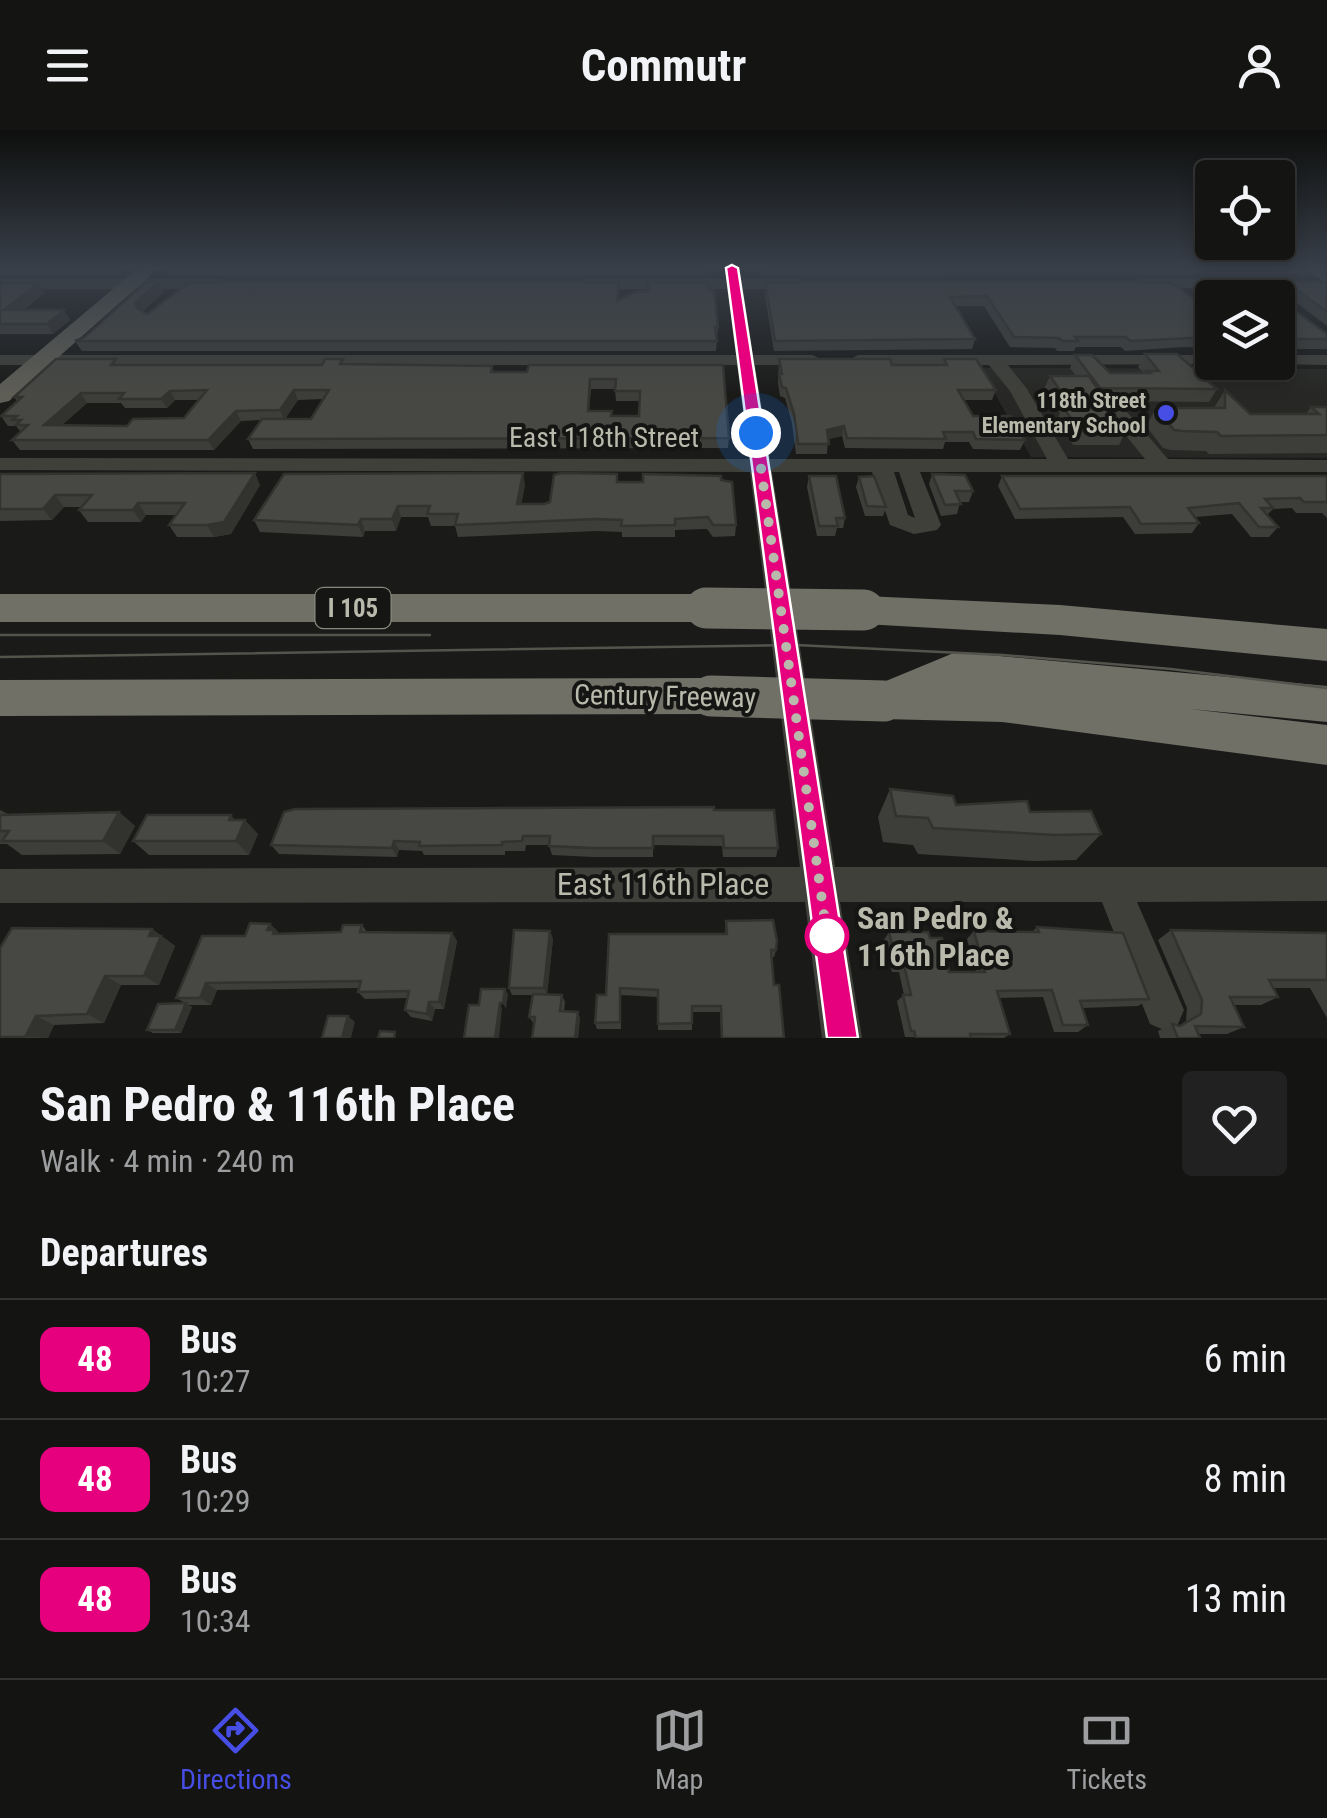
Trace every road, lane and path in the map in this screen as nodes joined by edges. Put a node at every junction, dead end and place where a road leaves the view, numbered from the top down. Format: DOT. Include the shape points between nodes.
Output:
graph roads {
  1 [pos="100,310"];
  2 [pos="738,310"];
  3 [pos="0,360"];
  4 [pos="42,360"];
  5 [pos="746,360"];
  6 [pos="994,360"];
  7 [pos="1195,360"];
  8 [pos="1295,360"];
  9 [pos="1327,360"];
  10 [pos="0,396"];
  11 [pos="1120,416"];
  12 [pos="0,464"];
  13 [pos="760,465"];
  14 [pos="881,465"];
  15 [pos="906,465"];
  16 [pos="1061,466"];
  17 [pos="1162,466"];
  18 [pos="1327,466"];
  19 [pos="0,608"];
  20 [pos="1327,645"];
  21 [pos="0,698"];
  22 [pos="884,701"];
  23 [pos="1327,704"];
  24 [pos="1327,745"];
  25 [pos="819,883"];
  26 [pos="1112,884"];
  27 [pos="1327,884"];
  28 [pos="0,886"];
  29 [pos="1164,1010"];
  30 [pos="842,1038"];
  1 -- 4 [label="main road"];
  2 -- 5 [label="street"];
  3 -- 4 [label="street"];
  4 -- 5 [label="street"];
  4 -- 10 [label="main road"];
  5 -- 6 [label="street"];
  5 -- 13 [label="street"];
  6 -- 7 [label="street"];
  6 -- 16 [label="street"];
  8 -- 9 [label="street"];
  11 -- 17 [label="street"];
  12 -- 13 [label="street, East 118th Street"];
  13 -- 14 [label="street, East 118th Street"];
  13 -- 25 [label="street"];
  14 -- 15 [label="street, East 118th Street"];
  14 -- 15 [label="street" via="898,520 921,526"];
  15 -- 16 [label="street, East 118th Street"];
  16 -- 17 [label="street, East 118th Street"];
  17 -- 18 [label="street, East 118th Street"];
  19 -- 20 [label="highway, I 105, bridge" via="864,610 1091,622"];
  21 -- 22 [label="highway, Century Freeway, bridge"];
  22 -- 23 [label="highway" via="956,669"];
  22 -- 24 [label="highway, Century Freeway" via="1002,704"];
  25 -- 26 [label="street, East 116th Place"];
  25 -- 28 [label="street, East 116th Place"];
  25 -- 30 [label="street"];
  26 -- 27 [label="street, East 116th Place"];
  26 -- 29 [label="street"];
}
